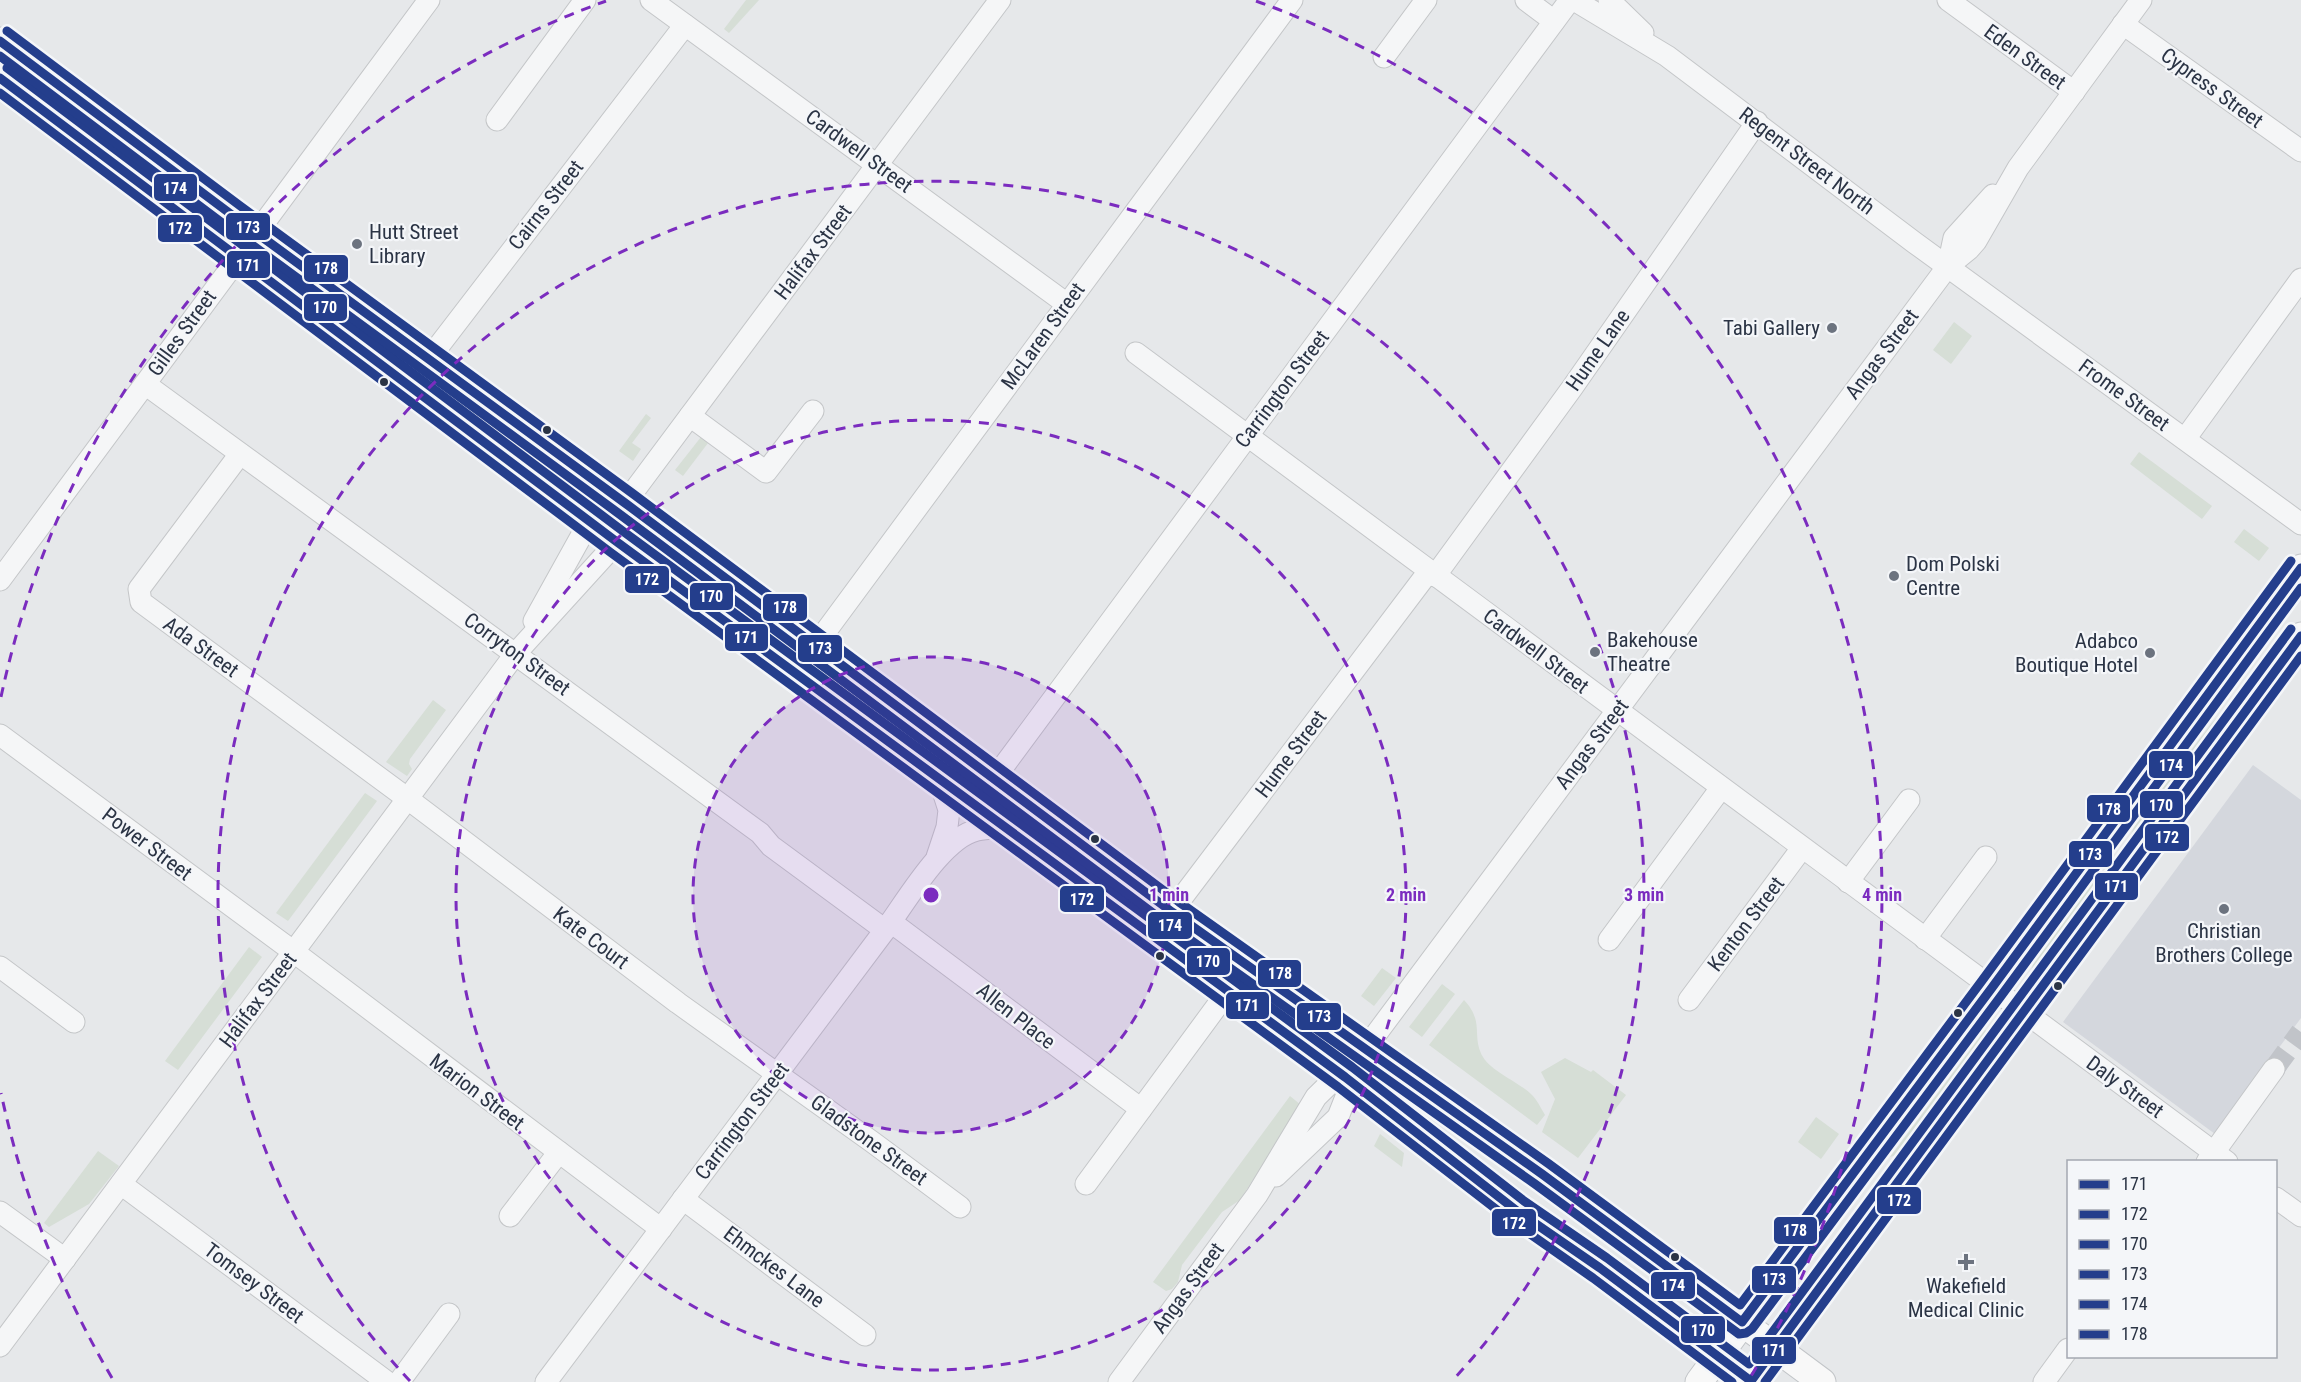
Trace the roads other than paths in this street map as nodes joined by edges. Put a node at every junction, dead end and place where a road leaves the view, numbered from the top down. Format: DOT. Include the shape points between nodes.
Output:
graph roads {
  1 [pos="429,0"];
  2 [pos="585,0"];
  3 [pos="651,0"];
  4 [pos="1000,0"];
  5 [pos="1292,0"];
  6 [pos="1426,0"];
  7 [pos="1526,0"];
  8 [pos="1572,0"];
  9 [pos="1610,0"];
  10 [pos="1948,0"];
  11 [pos="2141,0"];
  12 [pos="1554,21"];
  13 [pos="2123,24"];
  14 [pos="685,25"];
  15 [pos="0,41"];
  16 [pos="1667,56"];
  17 [pos="1384,57"];
  18 [pos="0,78"];
  19 [pos="2074,92"];
  20 [pos="497,120"];
  21 [pos="1757,122"];
  22 [pos="2301,151"];
  23 [pos="878,164"];
  24 [pos="256,234"];
  25 [pos="238,259"];
  26 [pos="1948,266"];
  27 [pos="2301,279"];
  28 [pos="1067,304"];
  29 [pos="1136,353"];
  30 [pos="428,359"];
  31 [pos="145,384"];
  32 [pos="408,386"];
  33 [pos="813,411"];
  34 [pos="690,416"];
  35 [pos="1247,436"];
  36 [pos="2185,439"];
  37 [pos="240,454"];
  38 [pos="625,503"];
  39 [pos="590,522"];
  40 [pos="2301,525"];
  41 [pos="617,543"];
  42 [pos="2301,568"];
  43 [pos="1432,573"];
  44 [pos="0,580"];
  45 [pos="2301,636"];
  46 [pos="816,646"];
  47 [pos="516,653"];
  48 [pos="795,673"];
  49 [pos="1617,711"];
  50 [pos="0,735"];
  51 [pos="939,779"];
  52 [pos="994,779"];
  53 [pos="1721,788"];
  54 [pos="408,799"];
  55 [pos="1909,800"];
  56 [pos="1005,827"];
  57 [pos="2097,846"];
  58 [pos="1802,848"];
  59 [pos="1986,857"];
  60 [pos="936,858"];
  61 [pos="2129,869"];
  62 [pos="1848,882"];
  63 [pos="1172,912"];
  64 [pos="888,926"];
  65 [pos="1153,936"];
  66 [pos="1925,939"];
  67 [pos="1609,940"];
  68 [pos="294,952"];
  69 [pos="0,967"];
  70 [pos="1992,989"];
  71 [pos="1228,991"];
  72 [pos="1689,1000"];
  73 [pos="2023,1012"];
  74 [pos="74,1022"];
  75 [pos="1365,1049"];
  76 [pos="2274,1069"];
  77 [pos="778,1074"];
  78 [pos="1346,1078"];
  79 [pos="1141,1109"];
  80 [pos="559,1152"];
  81 [pos="2216,1158"];
  82 [pos="121,1184"];
  83 [pos="1086,1184"];
  84 [pos="1563,1190"];
  85 [pos="1257,1194"];
  86 [pos="683,1199"];
  87 [pos="2277,1199"];
  88 [pos="960,1207"];
  89 [pos="0,1212"];
  90 [pos="510,1216"];
  91 [pos="2301,1216"];
  92 [pos="1538,1225"];
  93 [pos="661,1229"];
  94 [pos="65,1259"];
  95 [pos="449,1314"];
  96 [pos="1743,1322"];
  97 [pos="865,1335"];
  98 [pos="0,1347"];
  99 [pos="1776,1347"];
  100 [pos="2067,1350"];
  101 [pos="1717,1357"];
  102 [pos="387,1382"];
  103 [pos="399,1382"];
  104 [pos="546,1382"];
  105 [pos="1119,1382"];
  106 [pos="1699,1382"];
  107 [pos="1751,1382"];
  108 [pos="1822,1382"];
  109 [pos="2044,1382"];
  1 -- 24 [label="street, Gilles Street"];
  2 -- 20 [label="street"];
  3 -- 14 [label="street, Cardwell Street"];
  4 -- 23 [label="street, Halifax Street"];
  5 -- 28 [label="street, McLaren Street"];
  6 -- 17 [label="street"];
  7 -- 12 [label="street"];
  8 -- 12 [label="street, Carrington Street"];
  8 -- 16 [label="street, Regent Street North"];
  9 -- 16 [label="street, Regent Street North"];
  10 -- 19 [label="street, Eden Street"];
  11 -- 13 [label="street, Angas Street"];
  12 -- 35 [label="street, Carrington Street"];
  13 -- 19 [label="street, Angas Street"];
  13 -- 22 [label="street, Cypress Street"];
  14 -- 23 [label="street, Cardwell Street"];
  14 -- 30 [label="street, Cairns Street"];
  15 -- 24 [label="main road"];
  16 -- 21 [label="street, Regent Street North"];
  18 -- 25 [label="main road"];
  19 -- 26 [label="street, Angas Street" via="2018,168 1976,241"];
  21 -- 26 [label="street, Regent Street North"];
  21 -- 43 [label="street, Hume Lane" via="1572,388"];
  23 -- 28 [label="street, Cardwell Street"];
  23 -- 34 [label="street, Halifax Street"];
  24 -- 25 [label="street, Gilles Street"];
  24 -- 30 [label="main road"];
  25 -- 31 [label="street, Gilles Street"];
  25 -- 32 [label="main road"];
  26 -- 36 [label="street, Frome Street"];
  26 -- 49 [label="street, Angas Street"];
  27 -- 36 [label="street"];
  28 -- 46 [label="street, McLaren Street"];
  29 -- 35 [label="street, Cardwell Street"];
  30 -- 32 [label="street, Cairns Street"];
  30 -- 38 [label="main road"];
  31 -- 37 [label="street, Corryton Street"];
  31 -- 44 [label="street, Gilles Street"];
  32 -- 39 [label="main road"];
  33 -- 34 [label="street" via="766,472"];
  34 -- 38 [label="street, Halifax Street"];
  35 -- 43 [label="street, Cardwell Street"];
  35 -- 52 [label="street, Carrington Street"];
  36 -- 40 [label="street, Frome Street"];
  37 -- 47 [label="street, Corryton Street"];
  37 -- 54 [label="street, Ada Street" via="140,590 141,602"];
  38 -- 39 [label="street, Halifax Street"];
  38 -- 41 [label="street, Halifax Street"];
  38 -- 46 [label="main road"];
  39 -- 41 [label="main road"];
  39 -- 47 [label="street, Halifax Street"];
  41 -- 47 [label="street, Halifax Street"];
  41 -- 48 [label="main road"];
  42 -- 57 [label="main road"];
  43 -- 49 [label="street, Cardwell Street"];
  43 -- 63 [label="street, Hume Street"];
  45 -- 61 [label="main road"];
  46 -- 48 [label="street, McLaren Street"];
  46 -- 52 [label="main road"];
  47 -- 54 [label="street, Halifax Street"];
  47 -- 64 [label="street, Corryton Street" via="760,833 771,846"];
  48 -- 51 [label="main road"];
  49 -- 53 [label="street, Cardwell Street"];
  49 -- 75 [label="street, Angas Street"];
  50 -- 68 [label="street, Power Street"];
  51 -- 56 [label="main road"];
  51 -- 60 [label="street, Carrington Street" via="949,810"];
  52 -- 63 [label="main road"];
  53 -- 58 [label="street, Cardwell Street"];
  53 -- 67 [label="street"];
  54 -- 68 [label="street, Halifax Street"];
  54 -- 77 [label="street, Kate Court"];
  55 -- 62 [label="street"];
  56 -- 60 [label="street, Carrington Street" via="976,830"];
  56 -- 65 [label="main road"];
  57 -- 61 [label="main road"];
  57 -- 70 [label="main road"];
  58 -- 62 [label="street, Cardwell Street"];
  58 -- 72 [label="street, Kenton Street"];
  59 -- 66 [label="street"];
  60 -- 64 [label="street, Carrington Street"];
  61 -- 73 [label="main road"];
  62 -- 66 [label="street, Cardwell Street"];
  63 -- 65 [label="street, Hume Street"];
  63 -- 75 [label="main road"];
  64 -- 77 [label="street, Carrington Street"];
  64 -- 79 [label="street, Allen Place"];
  65 -- 71 [label="main road"];
  66 -- 70 [label="street, Cardwell Street"];
  68 -- 80 [label="street, Marion Street"];
  68 -- 82 [label="street, Halifax Street"];
  69 -- 74 [label="street"];
  70 -- 73 [label="street, Cardwell Street"];
  70 -- 96 [label="main road"];
  71 -- 78 [label="main road"];
  71 -- 79 [label="street"];
  73 -- 81 [label="street, Daly Street"];
  73 -- 99 [label="main road"];
  75 -- 78 [label="street, Angas Street"];
  75 -- 84 [label="main road"];
  76 -- 81 [label="street"];
  77 -- 86 [label="street, Carrington Street"];
  77 -- 88 [label="street, Gladstone Street"];
  78 -- 85 [label="street, Angas Street" via="1316,1097"];
  78 -- 85 [label="street, Angas Street" via="1338,1117"];
  78 -- 92 [label="main road"];
  79 -- 83 [label="street"];
  80 -- 90 [label="street"];
  80 -- 93 [label="street, Marion Street"];
  82 -- 94 [label="street, Halifax Street"];
  82 -- 102 [label="street, Tomsey Street"];
  84 -- 92 [label="main road"];
  84 -- 96 [label="main road"];
  85 -- 105 [label="street, Angas Street"];
  86 -- 93 [label="street, Carrington Street"];
  86 -- 97 [label="street, Ehmckes Lane"];
  87 -- 91 [label="street"];
  89 -- 94 [label="street"];
  92 -- 101 [label="main road"];
  93 -- 104 [label="street, Carrington Street"];
  94 -- 98 [label="street, Halifax Street"];
  95 -- 103 [label="street"];
  96 -- 99 [label="main road"];
  96 -- 101 [label="main road"];
  99 -- 107 [label="main road"];
  99 -- 108 [label="main road"];
  100 -- 109 [label="street"];
  101 -- 106 [label="main road"];
  101 -- 107 [label="main road"];
}
